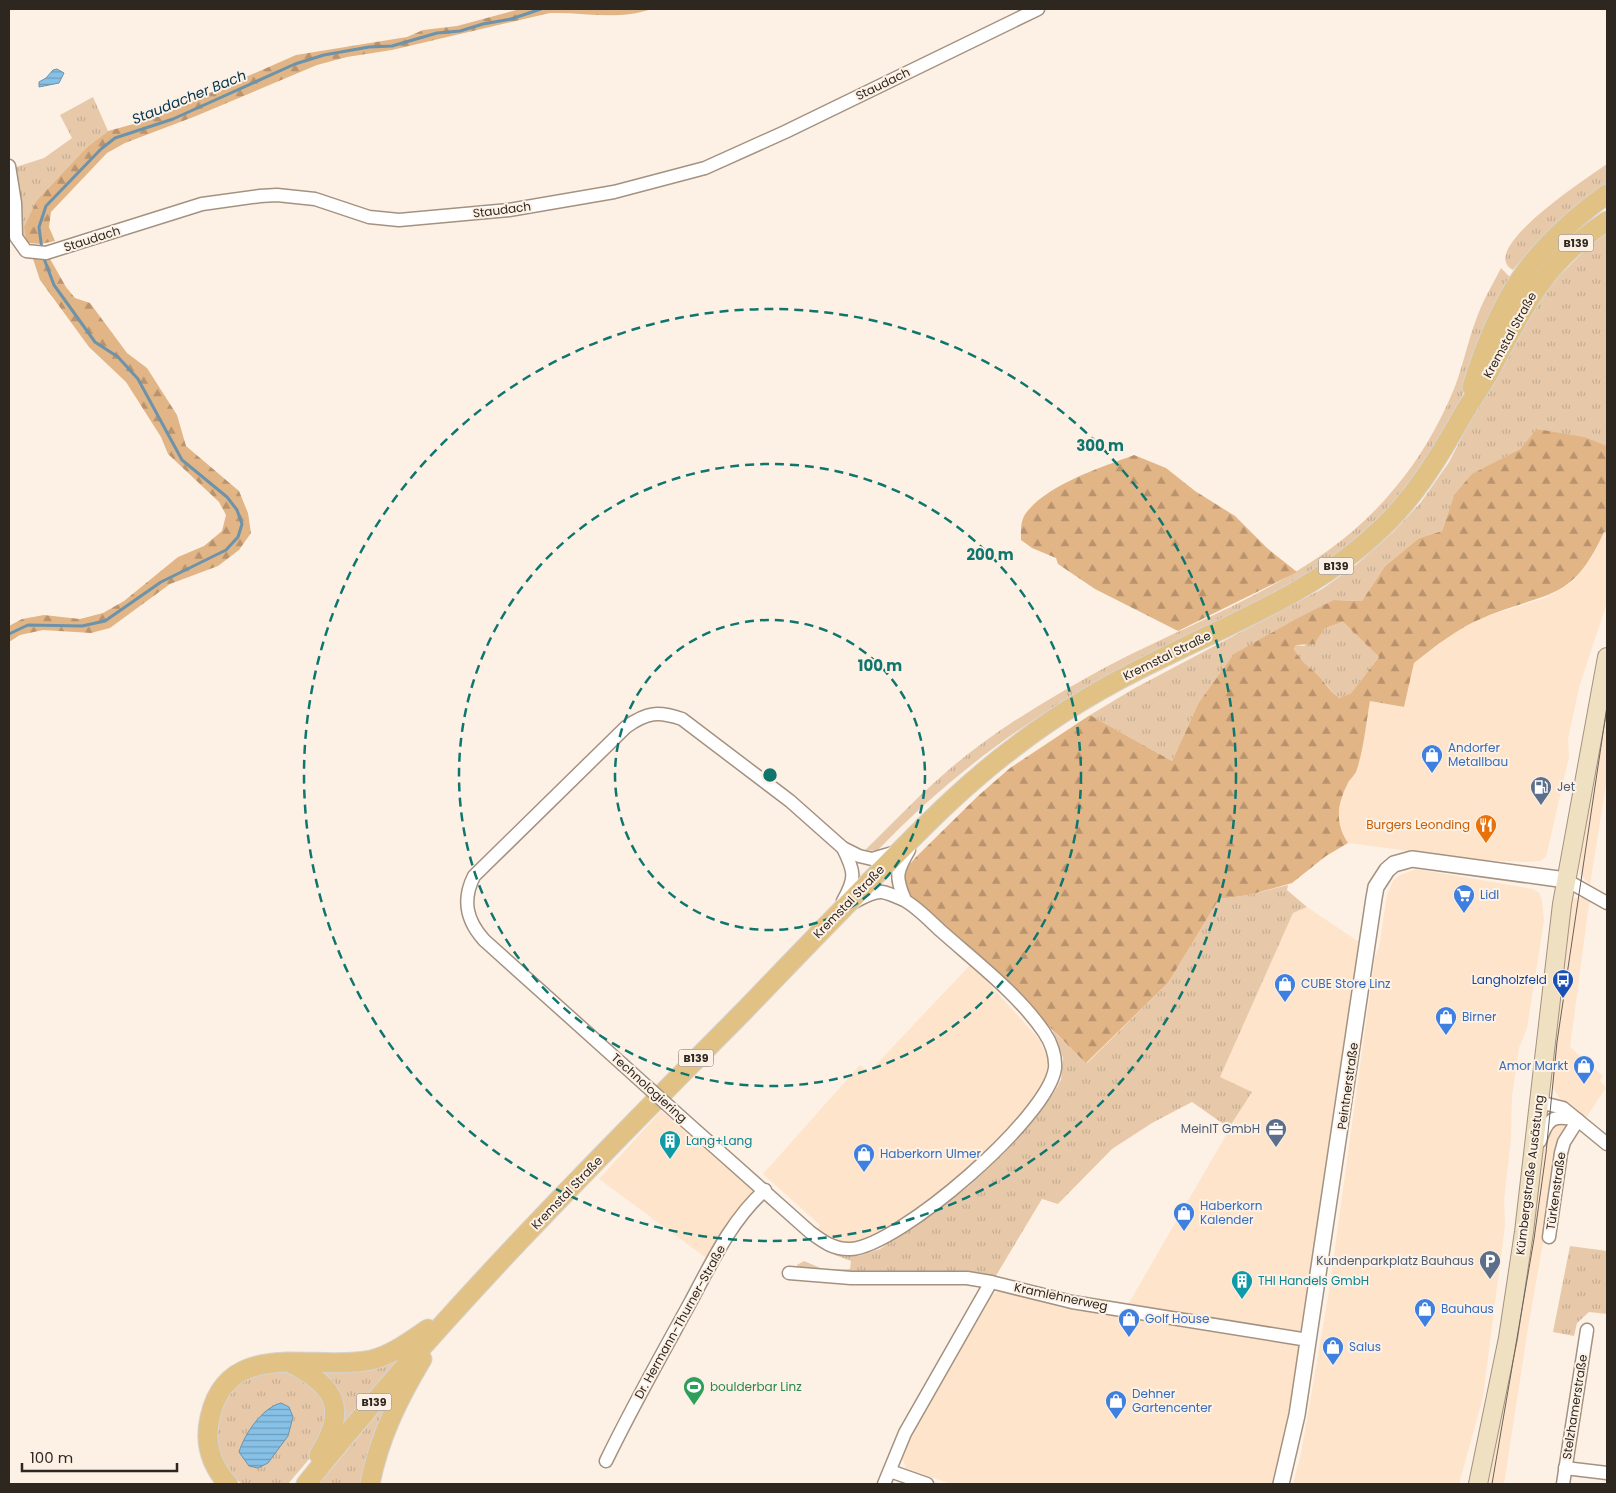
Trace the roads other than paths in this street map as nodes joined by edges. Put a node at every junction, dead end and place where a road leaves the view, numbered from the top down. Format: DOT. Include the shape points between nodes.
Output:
graph roads {
  1 [pos="1038,9"];
  2 [pos="9,166"];
  3 [pos="1607,194"];
  4 [pos="1607,221"];
  5 [pos="1463,415"];
  6 [pos="1607,657"];
  7 [pos="918,832"];
  8 [pos="843,848"];
  9 [pos="899,851"];
  10 [pos="1566,880"];
  11 [pos="905,900"];
  12 [pos="1607,903"];
  13 [pos="846,906"];
  14 [pos="831,921"];
  15 [pos="1539,1102"];
  16 [pos="1578,1120"];
  17 [pos="1607,1144"];
  18 [pos="1533,1161"];
  19 [pos="765,1190"];
  20 [pos="1549,1237"];
  21 [pos="789,1273"];
  22 [pos="991,1282"];
  23 [pos="450,1316"];
  24 [pos="1587,1330"];
  25 [pos="1308,1340"];
  26 [pos="287,1362"];
  27 [pos="606,1461"];
  28 [pos="1565,1468"];
  29 [pos="890,1470"];
  30 [pos="1607,1473"];
  31 [pos="228,1484"];
  32 [pos="301,1484"];
  33 [pos="306,1484"];
  34 [pos="370,1484"];
  35 [pos="884,1484"];
  36 [pos="927,1484"];
  37 [pos="1281,1484"];
  38 [pos="1478,1484"];
  39 [pos="1563,1484"];
  1 -- 2 [label="street, Staudach" via="705,168 614,192 509,210 399,220 369,217 315,199 278,195 214,201 42,254 26,251 16,237"];
  3 -- 5 [label="main road, Kremstal Straße / B139" via="1548,242 1517,284 1486,344"];
  4 -- 5 [label="main road, Kremstal Straße / B139" via="1572,247 1527,300"];
  5 -- 7 [label="main road, Kremstal Straße / B139" via="1415,491 1387,523 1351,555 1303,588 1119,679 1053,719 985,769"];
  6 -- 10 [label="main road, Kürnbergstraße Ausästung"];
  7 -- 9 [label="main road, Kremstal Straße / B139"];
  7 -- 11 [label="street" via="897,873 898,886"];
  8 -- 9 [label="street, Technologiering" via="872,859"];
  8 -- 14 [label="street, Technologiering" via="852,867 853,882"];
  8 -- 19 [label="street, Technologiering, bridge" via="790,801 682,719 664,713 637,719 626,727 474,876 468,889 468,917 484,940"];
  9 -- 13 [label="main road, Kremstal Straße / B139"];
  10 -- 12 [label="street"];
  10 -- 15 [label="main road, Kürnbergstraße Ausästung" via="1553,964"];
  10 -- 25 [label="street, Peintnerstraße" via="1420,859 1394,864 1381,876 1374,898"];
  11 -- 13 [label="street, Technologiering" via="881,892"];
  11 -- 19 [label="street, Technologiering" via="1035,1020 1055,1057 1049,1086 1026,1118 988,1160 894,1231 864,1246 850,1249 826,1243"];
  13 -- 14 [label="main road, Kremstal Straße / B139"];
  14 -- 23 [label="main road, Kremstal Straße / B139"];
  15 -- 16 [label="street" via="1563,1108"];
  15 -- 18 [label="main road, Kürnbergstraße Ausästung"];
  16 -- 17 [label="street"];
  16 -- 18 [label="street, Türkenstraße" via="1564,1117 1544,1126"];
  16 -- 20 [label="street, Türkenstraße" via="1562,1148"];
  18 -- 38 [label="main road, Kürnbergstraße Ausästung" via="1508,1338"];
  19 -- 27 [label="street, Dr. Hermann-Thurner-Straße" via="725,1240"];
  21 -- 22 [label="street, Kramlehnerweg" via="850,1278 966,1278"];
  22 -- 25 [label="street, Kramlehnerweg" via="1072,1302"];
  22 -- 29 [label="street" via="905,1433"];
  23 -- 26 [label="main road, B139" via="403,1346 373,1359 341,1363"];
  23 -- 33 [label="main road, Kremstal Straße / B139"];
  23 -- 34 [label="main road, B139" via="388,1421"];
  24 -- 28 [label="street, Stelzhamerstraße"];
  25 -- 37 [label="street, Peintnerstraße" via="1297,1415"];
  26 -- 31 [label="main road, B139" via="262,1363 243,1371 216,1400 207,1427 207,1442 214,1465"];
  26 -- 32 [label="main road, B139" via="315,1376 334,1402 330,1437"];
  28 -- 30 [label="street"];
  28 -- 39 [label="street, Stelzhamerstraße"];
  29 -- 35 [label="street"];
  29 -- 36 [label="street"];
}
